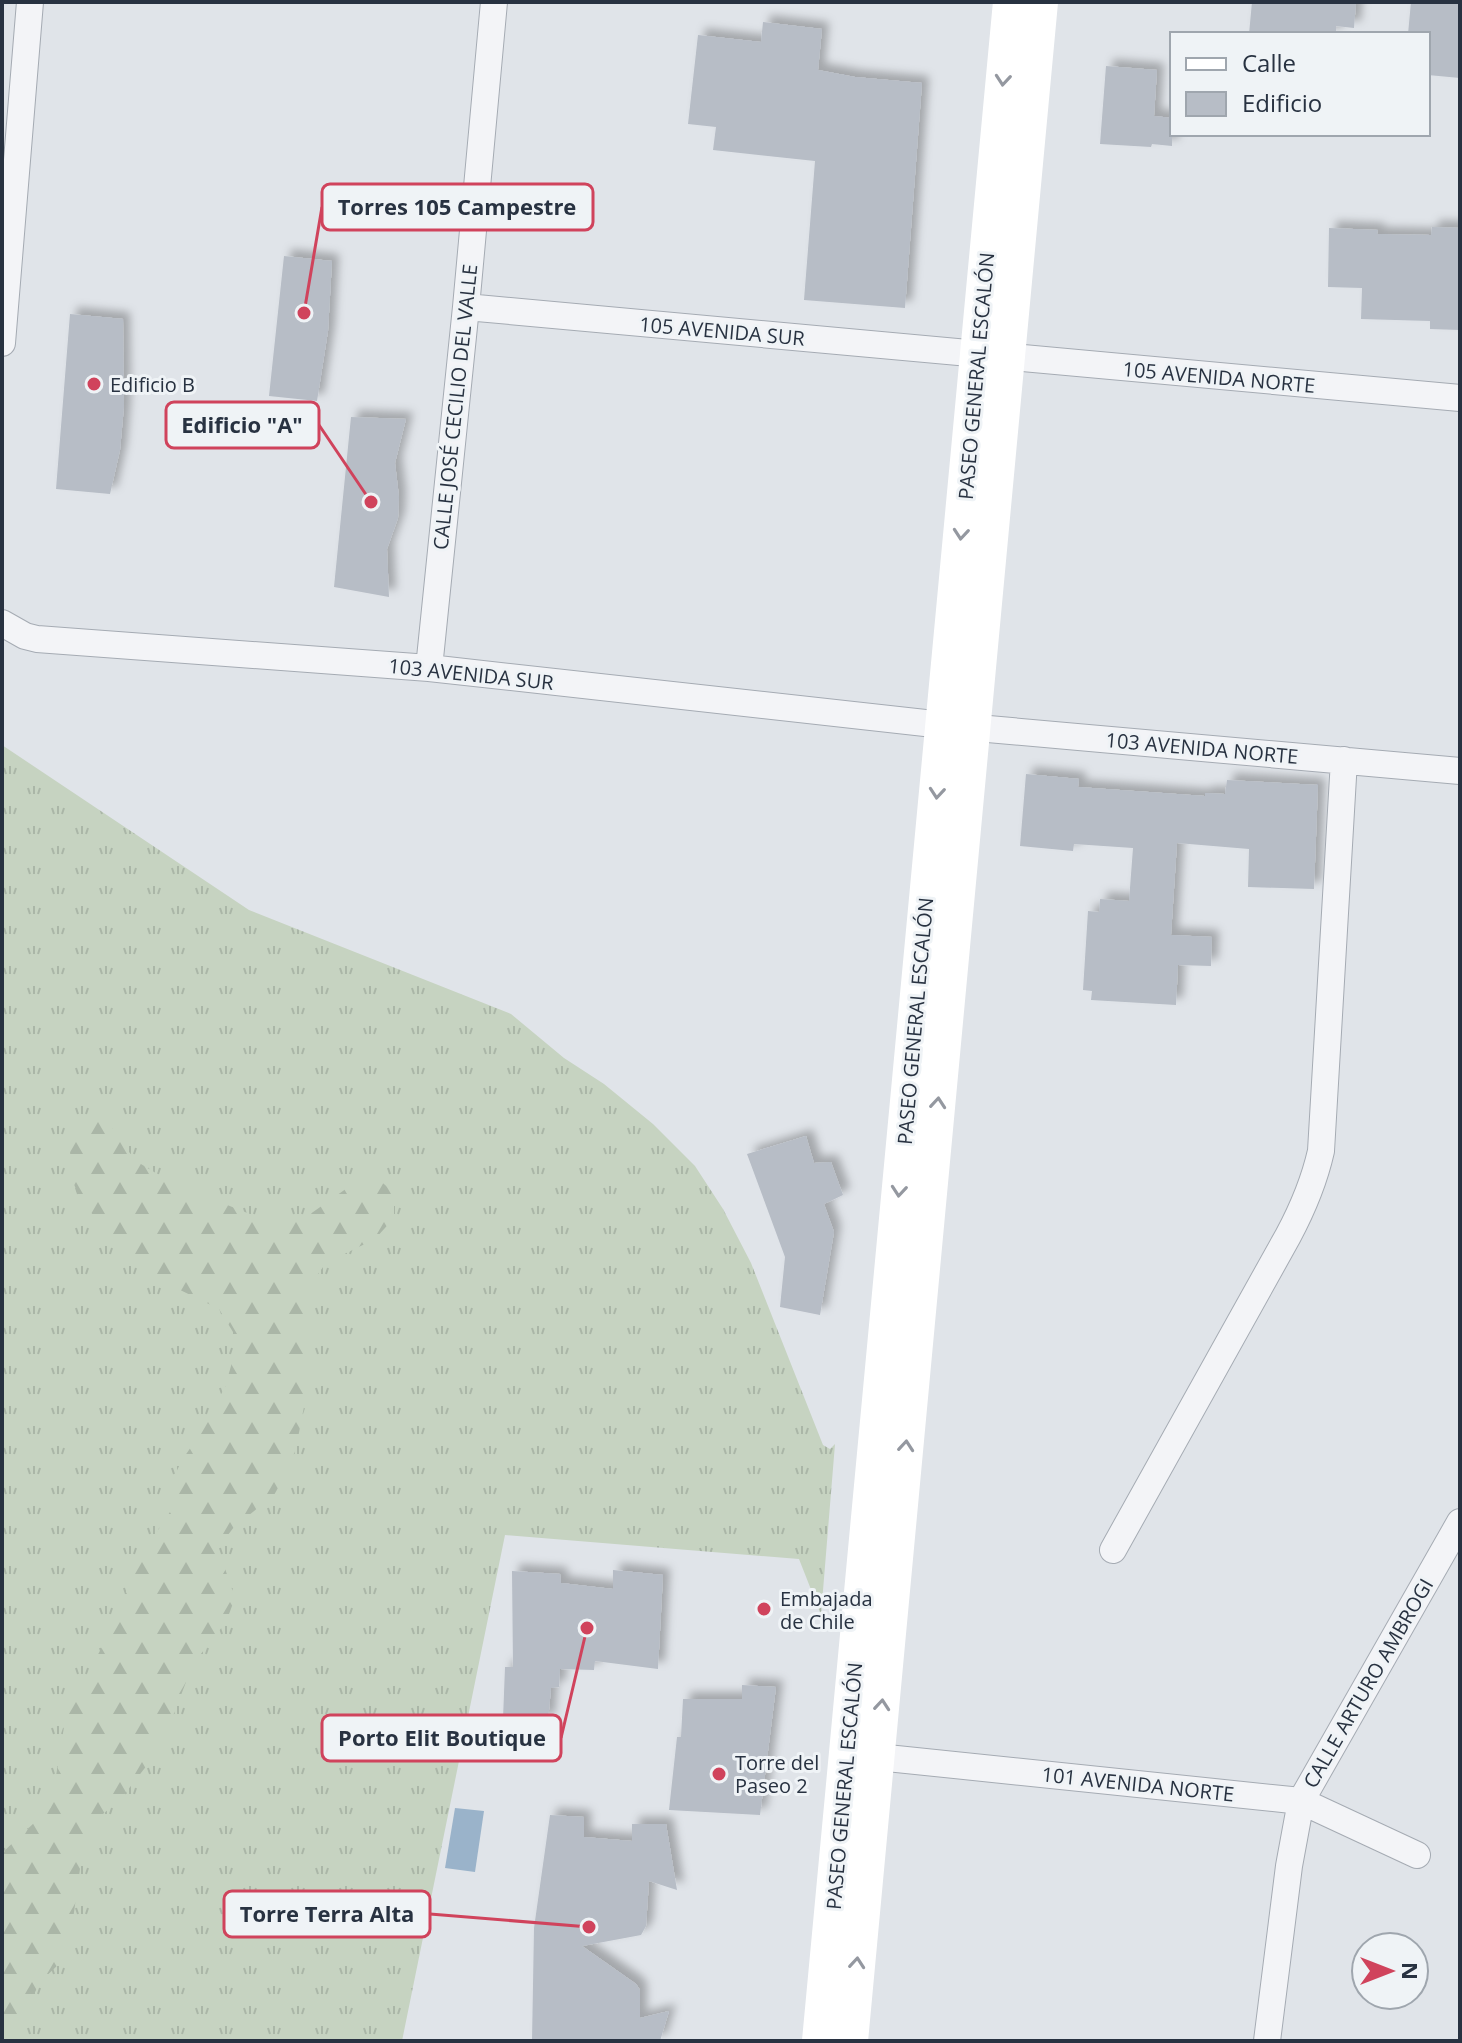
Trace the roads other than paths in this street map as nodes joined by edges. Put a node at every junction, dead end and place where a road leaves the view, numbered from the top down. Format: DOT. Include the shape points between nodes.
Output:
graph roads {
  1 [pos="30,2"];
  2 [pos="494,2"];
  3 [pos="1011,2"];
  4 [pos="1040,2"];
  5 [pos="466,307"];
  6 [pos="2,343"];
  7 [pos="992,357"];
  8 [pos="1460,398"];
  9 [pos="2,623"];
  10 [pos="429,668"];
  11 [pos="958,727"];
  12 [pos="1344,760"];
  13 [pos="1460,771"];
  14 [pos="1460,1522"];
  15 [pos="1113,1550"];
  16 [pos="862,1755"];
  17 [pos="1301,1801"];
  18 [pos="1417,1855"];
  19 [pos="820,2041"];
  20 [pos="850,2041"];
  21 [pos="1267,2041"];
  1 -- 6 [label="street"];
  2 -- 5 [label="street, CALLE JOSÉ CECILIO DEL VALLE"];
  3 -- 7 [label="street, PASEO GENERAL ESCALÓN, one-way"];
  4 -- 7 [label="street, PASEO GENERAL ESCALÓN"];
  5 -- 7 [label="street, 105 AVENIDA SUR"];
  5 -- 10 [label="street, CALLE JOSÉ CECILIO DEL VALLE"];
  7 -- 8 [label="street, 105 AVENIDA NORTE"];
  7 -- 11 [label="street, PASEO GENERAL ESCALÓN"];
  9 -- 10 [label="street, 103 AVENIDA SUR" via="37,639"];
  10 -- 11 [label="street, 103 AVENIDA SUR"];
  11 -- 12 [label="street, 103 AVENIDA NORTE"];
  11 -- 16 [label="street, PASEO GENERAL ESCALÓN"];
  12 -- 13 [label="street, 103 AVENIDA NORTE"];
  12 -- 15 [label="street" via="1321,1151 1315,1177 1305,1205"];
  14 -- 17 [label="street, CALLE ARTURO AMBROGI"];
  16 -- 17 [label="street, 101 AVENIDA NORTE"];
  16 -- 19 [label="street, PASEO GENERAL ESCALÓN"];
  20 -- 16 [label="street, PASEO GENERAL ESCALÓN, one-way"];
  17 -- 18 [label="street, 101 AVENIDA NORTE"];
  17 -- 21 [label="street, CALLE ARTURO AMBROGI"];
}
